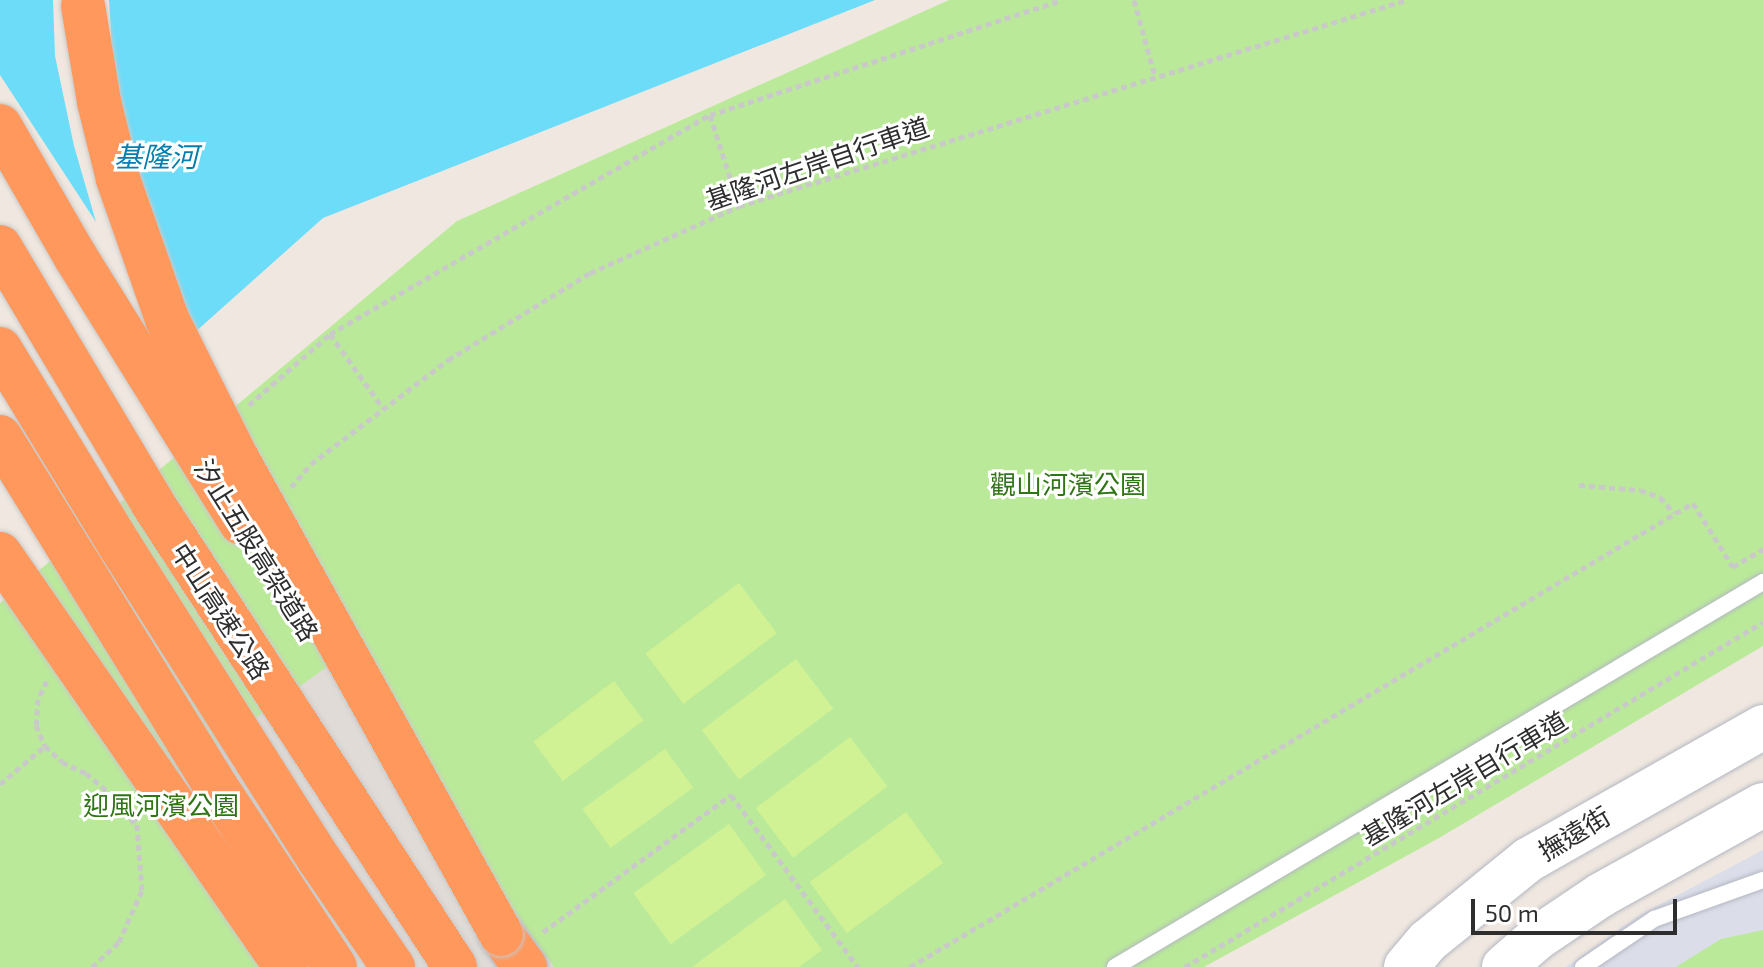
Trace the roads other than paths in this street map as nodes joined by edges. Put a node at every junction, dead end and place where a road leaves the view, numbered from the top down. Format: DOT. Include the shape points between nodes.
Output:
graph roads {
  1 [pos="83,2"];
  2 [pos="0,126"];
  3 [pos="0,247"];
  4 [pos="0,349"];
  5 [pos="0,437"];
  6 [pos="0,554"];
  7 [pos="1763,582"];
  8 [pos="1763,727"];
  9 [pos="1763,805"];
  10 [pos="1763,880"];
  11 [pos="520,946"];
  12 [pos="286,967"];
  13 [pos="335,967"];
  14 [pos="393,967"];
  15 [pos="455,967"];
  16 [pos="1115,967"];
  17 [pos="1406,967"];
  18 [pos="1504,967"];
  19 [pos="1583,967"];
  1 -- 11 [label="highway, bridge" via="118,179 167,319 235,455"];
  2 -- 11 [label="highway, 汐止五股高架道路, bridge" via="116,323 406,788"];
  3 -- 15 [label="highway, 中山高速公路, bridge" via="153,504"];
  4 -- 14 [label="highway, 中山高速公路, bridge" via="319,859"];
  5 -- 13 [label="highway, bridge" via="211,779"];
  6 -- 12 [label="highway, bridge"];
  7 -- 16 [label="lane"];
  8 -- 17 [label="main road, 撫遠街" via="1528,860 1428,941"];
  9 -- 18 [label="main road" via="1601,895"];
  10 -- 19 [label="lane" via="1654,919"];
}
